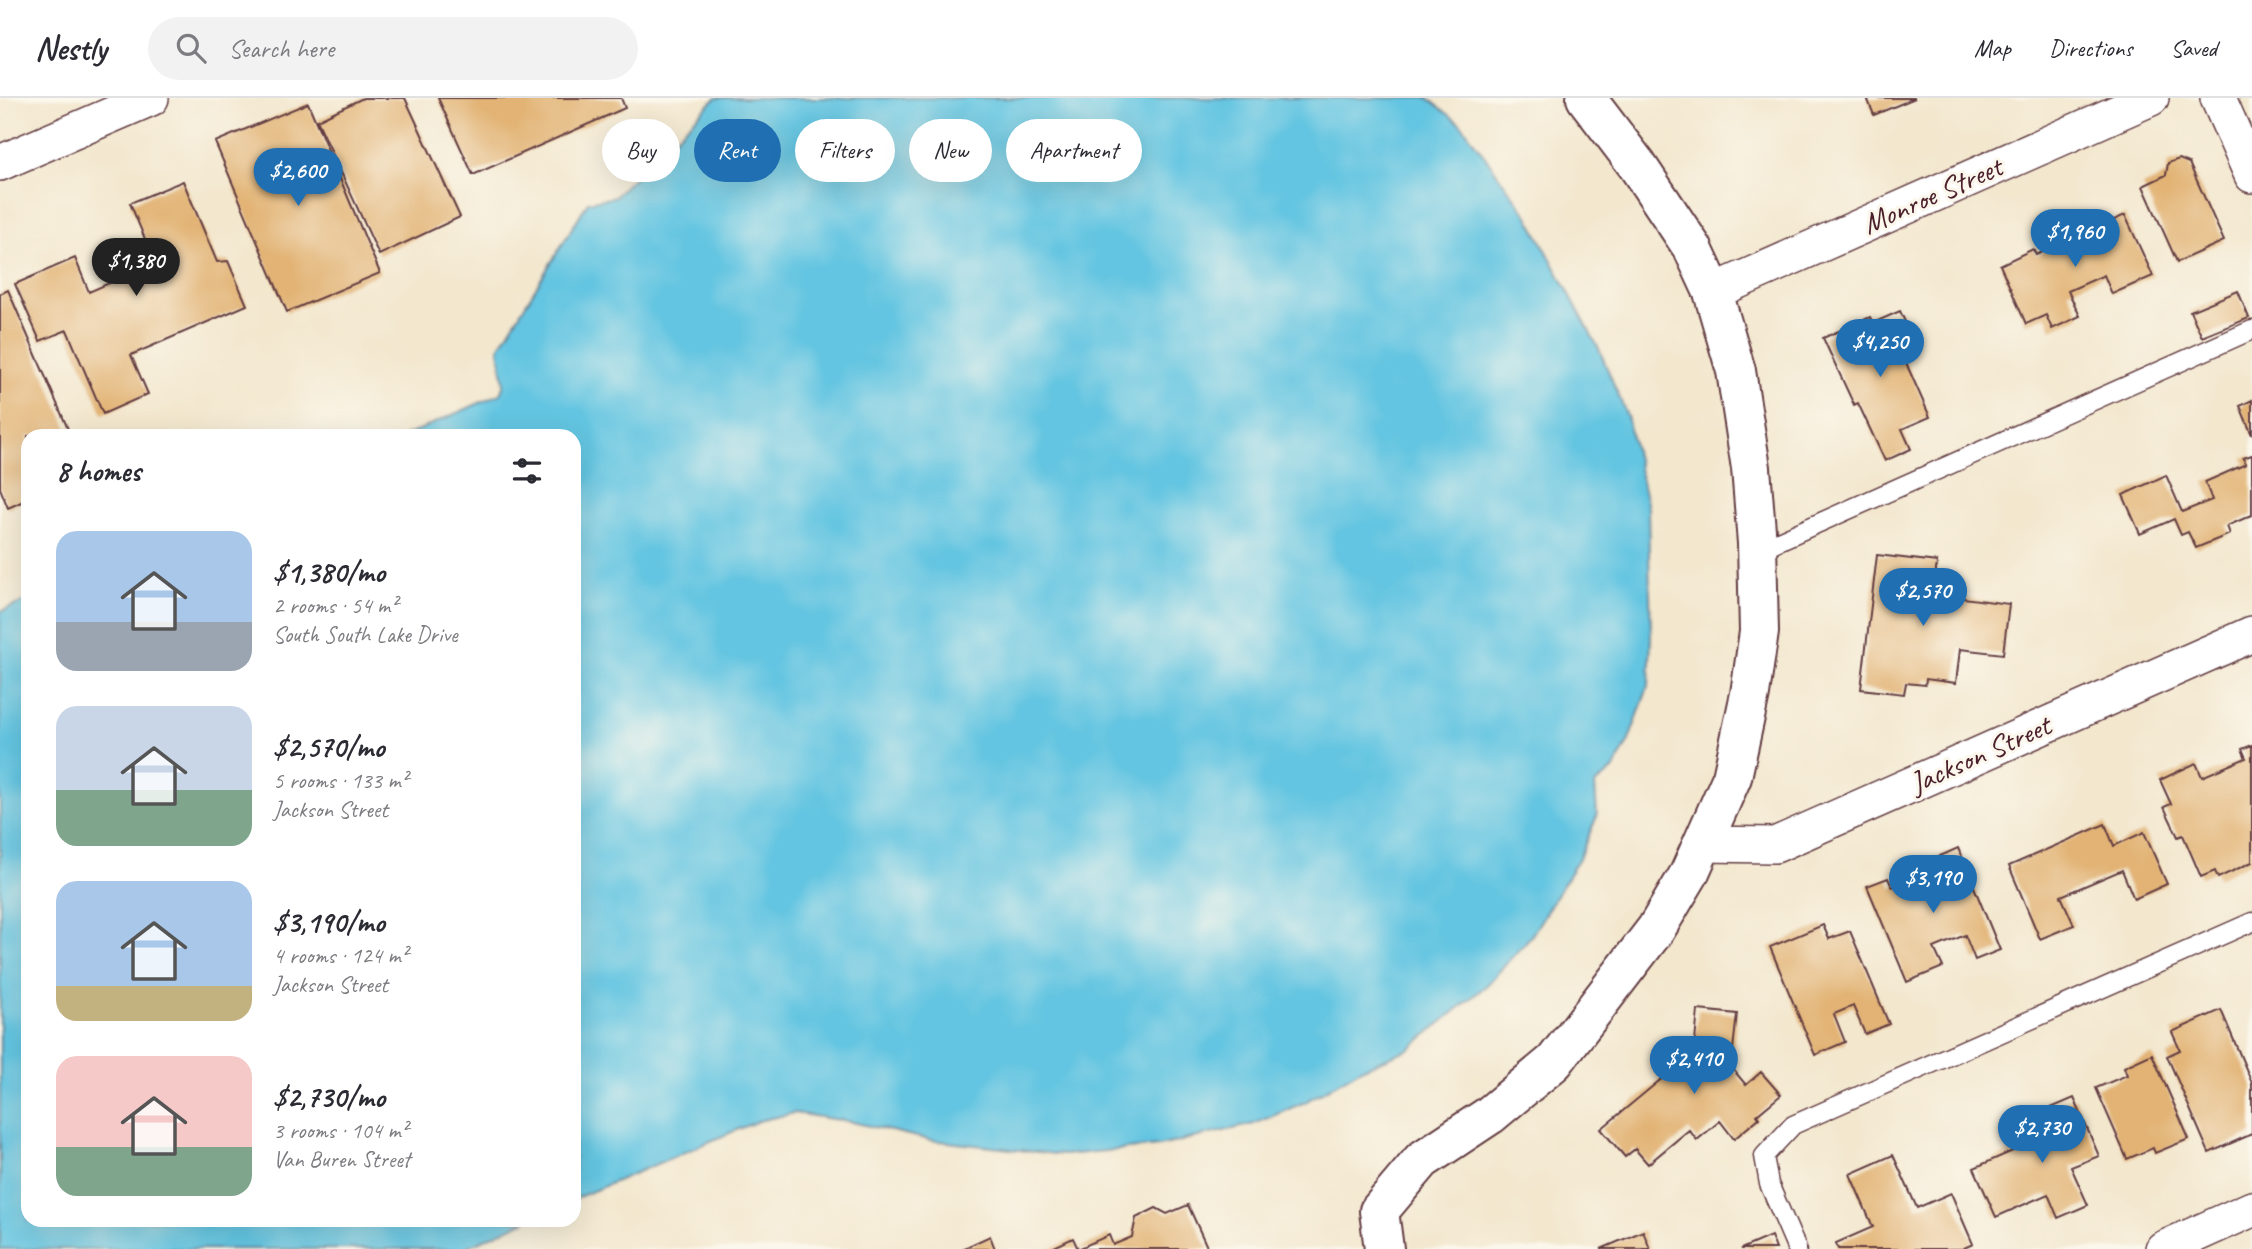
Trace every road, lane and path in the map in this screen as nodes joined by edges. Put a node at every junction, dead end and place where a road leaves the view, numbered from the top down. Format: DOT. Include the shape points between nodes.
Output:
graph roads {
  1 [pos="150,98"];
  2 [pos="1586,98"];
  3 [pos="2151,98"];
  4 [pos="2218,98"];
  5 [pos="0,163"];
  6 [pos="2252,175"];
  7 [pos="1713,292"];
  8 [pos="2252,330"];
  9 [pos="1756,551"];
  10 [pos="2252,634"];
  11 [pos="1702,844"];
  12 [pos="2252,922"];
  13 [pos="2252,1209"];
  14 [pos="1384,1249"];
  15 [pos="1797,1249"];
  16 [pos="2162,1249"];
  1 -- 5 [label="street"];
  2 -- 7 [label="street" via="1693,249"];
  3 -- 7 [label="street, Monroe Street"];
  4 -- 6 [label="street"];
  7 -- 9 [label="street" via="1736,371 1751,468"];
  8 -- 9 [label="lane"];
  9 -- 11 [label="street" via="1759,632 1750,694 1732,777"];
  10 -- 11 [label="street, Jackson Street" via="1775,845"];
  11 -- 14 [label="street" via="1656,929 1554,1062 1490,1115 1422,1160 1379,1211"];
  12 -- 15 [label="lane" via="1793,1125 1763,1156 1769,1184"];
  13 -- 16 [label="street"];
}
